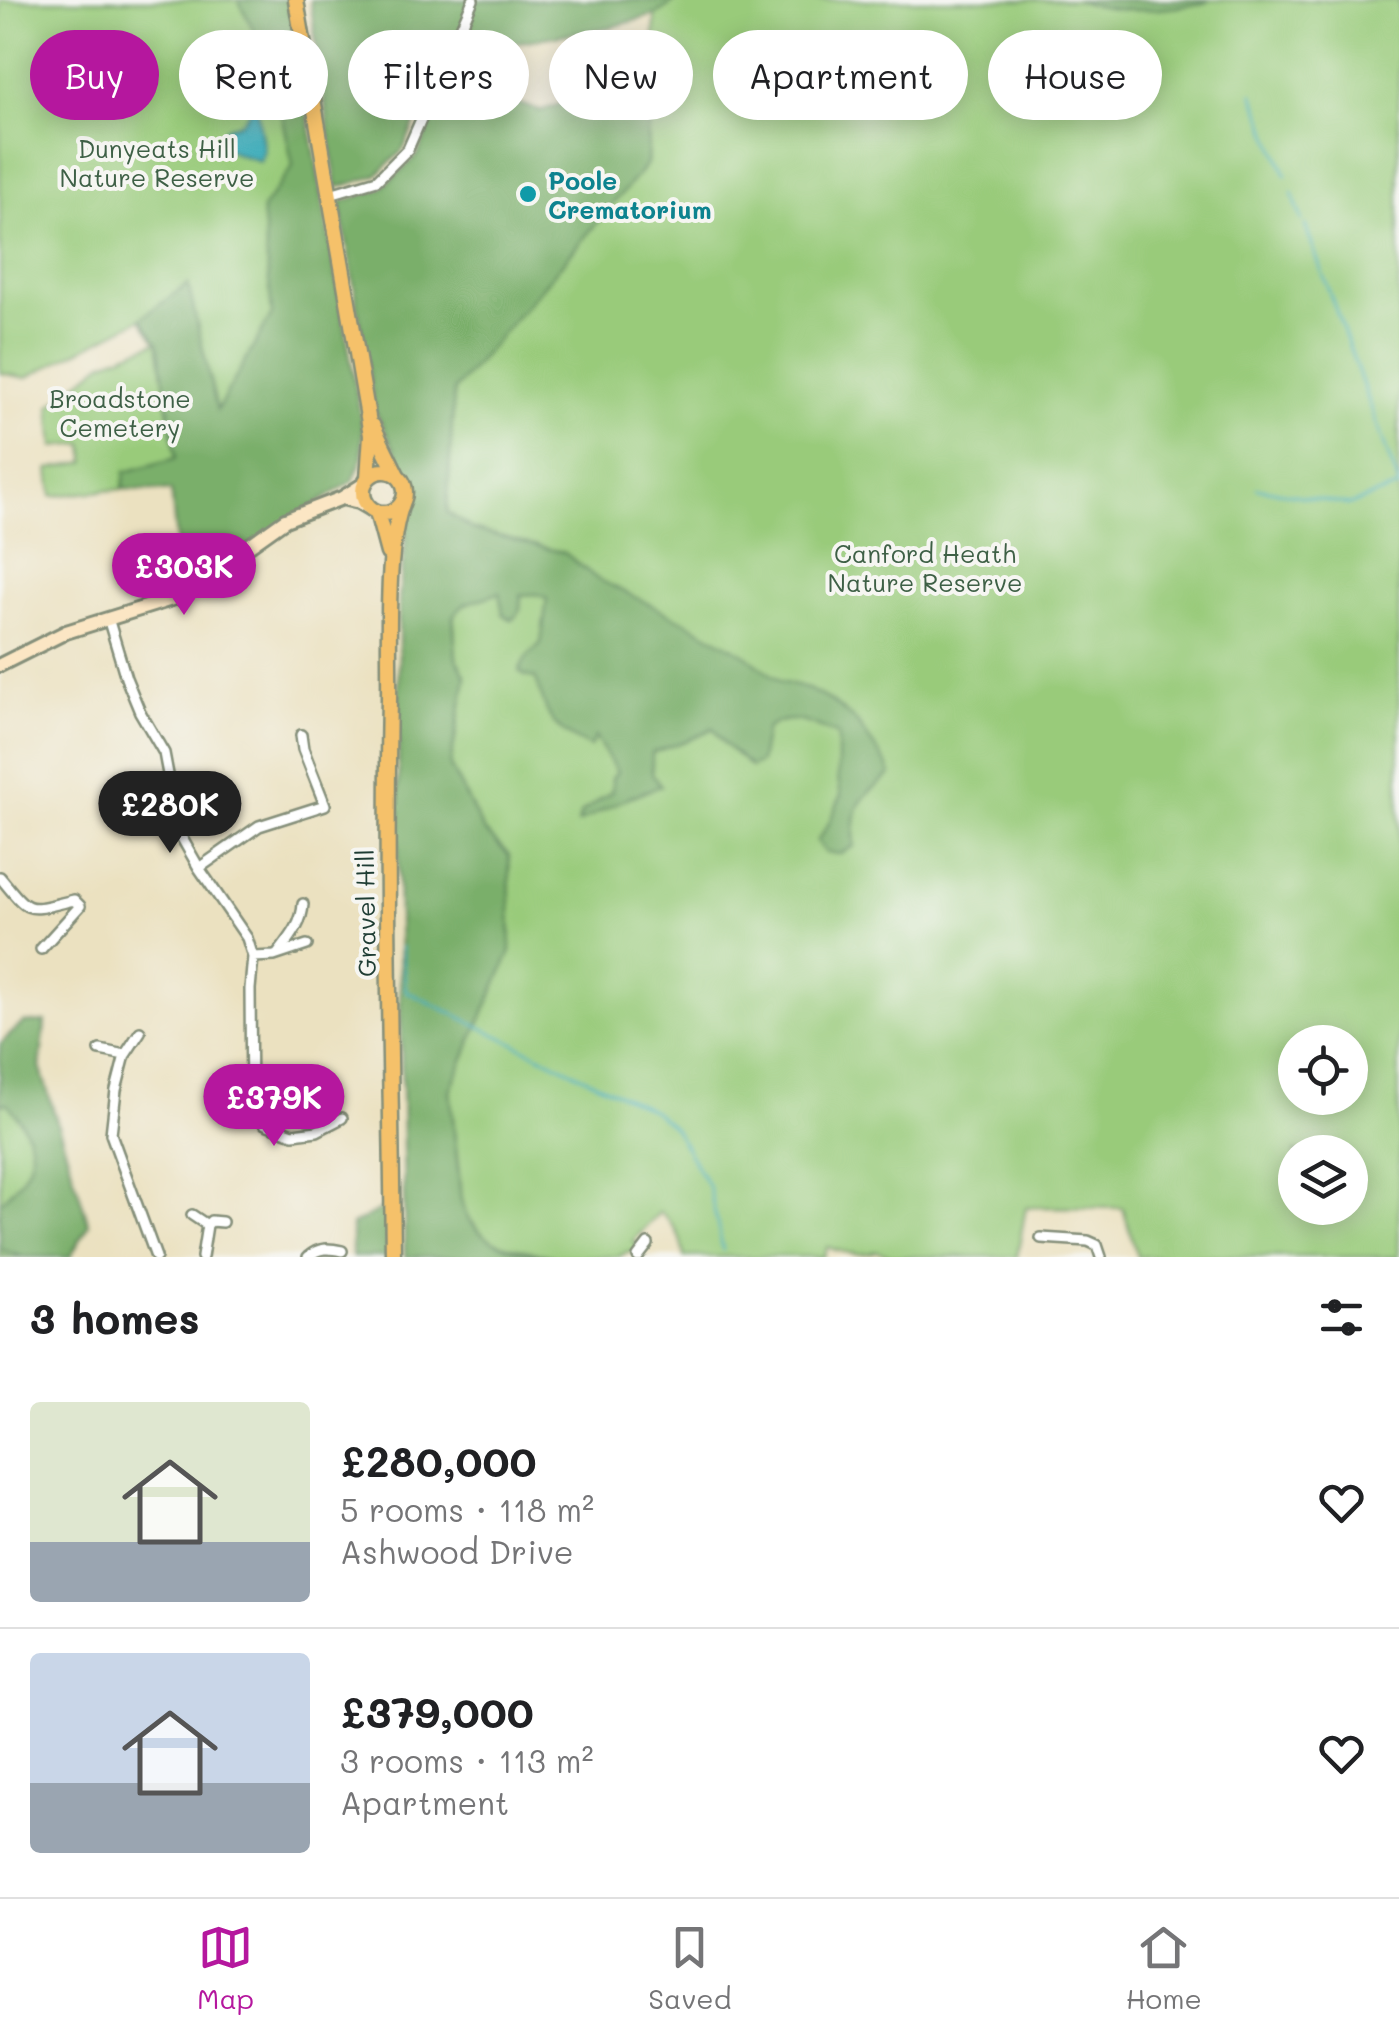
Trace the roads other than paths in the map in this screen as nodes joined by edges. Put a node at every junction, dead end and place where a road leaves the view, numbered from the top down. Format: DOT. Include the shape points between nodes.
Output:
graph roads {
  1 [pos="296,0"];
  2 [pos="473,0"];
  3 [pos="330,194"];
  4 [pos="368,417"];
  5 [pos="397,476"];
  6 [pos="366,481"];
  7 [pos="342,498"];
  8 [pos="403,502"];
  9 [pos="374,510"];
  10 [pos="392,568"];
  11 [pos="108,618"];
  12 [pos="0,665"];
  13 [pos="301,735"];
  14 [pos="200,868"];
  15 [pos="0,876"];
  16 [pos="303,904"];
  17 [pos="307,945"];
  18 [pos="40,949"];
  19 [pos="277,955"];
  20 [pos="252,957"];
  21 [pos="140,1032"];
  22 [pos="100,1050"];
  23 [pos="125,1055"];
  24 [pos="342,1118"];
  25 [pos="192,1214"];
  26 [pos="222,1222"];
  27 [pos="206,1225"];
  28 [pos="1042,1238"];
  29 [pos="648,1244"];
  30 [pos="342,1252"];
  31 [pos="156,1257"];
  32 [pos="202,1257"];
  33 [pos="308,1257"];
  34 [pos="393,1257"];
  35 [pos="638,1257"];
  36 [pos="1101,1257"];
  1 -- 3 [label="main road"];
  2 -- 3 [label="street" via="408,149 377,180"];
  3 -- 4 [label="main road"];
  4 -- 5 [label="main road"];
  4 -- 6 [label="main road"];
  5 -- 6 [label="main road" via="379,471"];
  5 -- 8 [label="main road" via="405,487"];
  6 -- 7 [label="street"];
  6 -- 9 [label="main road" via="364,498"];
  7 -- 9 [label="street"];
  7 -- 11 [label="street" via="285,520 175,598"];
  8 -- 9 [label="main road" via="389,513"];
  8 -- 10 [label="main road, Gravel Hill"];
  9 -- 10 [label="main road, Gravel Hill"];
  10 -- 34 [label="main road, Gravel Hill" via="386,858"];
  11 -- 12 [label="street"];
  11 -- 14 [label="street" via="140,712 164,753 179,833"];
  13 -- 14 [label="street" via="325,804 259,826"];
  14 -- 20 [label="street" via="247,938"];
  15 -- 18 [label="street" via="32,909 74,900 80,906"];
  16 -- 19 [label="street" via="297,928"];
  17 -- 19 [label="street"];
  19 -- 20 [label="street"];
  20 -- 24 [label="street" via="250,1086 256,1116 277,1130 307,1134"];
  21 -- 23 [label="street"];
  22 -- 23 [label="street"];
  23 -- 31 [label="street" via="111,1134"];
  25 -- 27 [label="street"];
  26 -- 27 [label="street"];
  27 -- 32 [label="street"];
  28 -- 36 [label="street" via="1088,1241"];
  29 -- 35 [label="street"];
  30 -- 33 [label="street" via="328,1248"];
}
